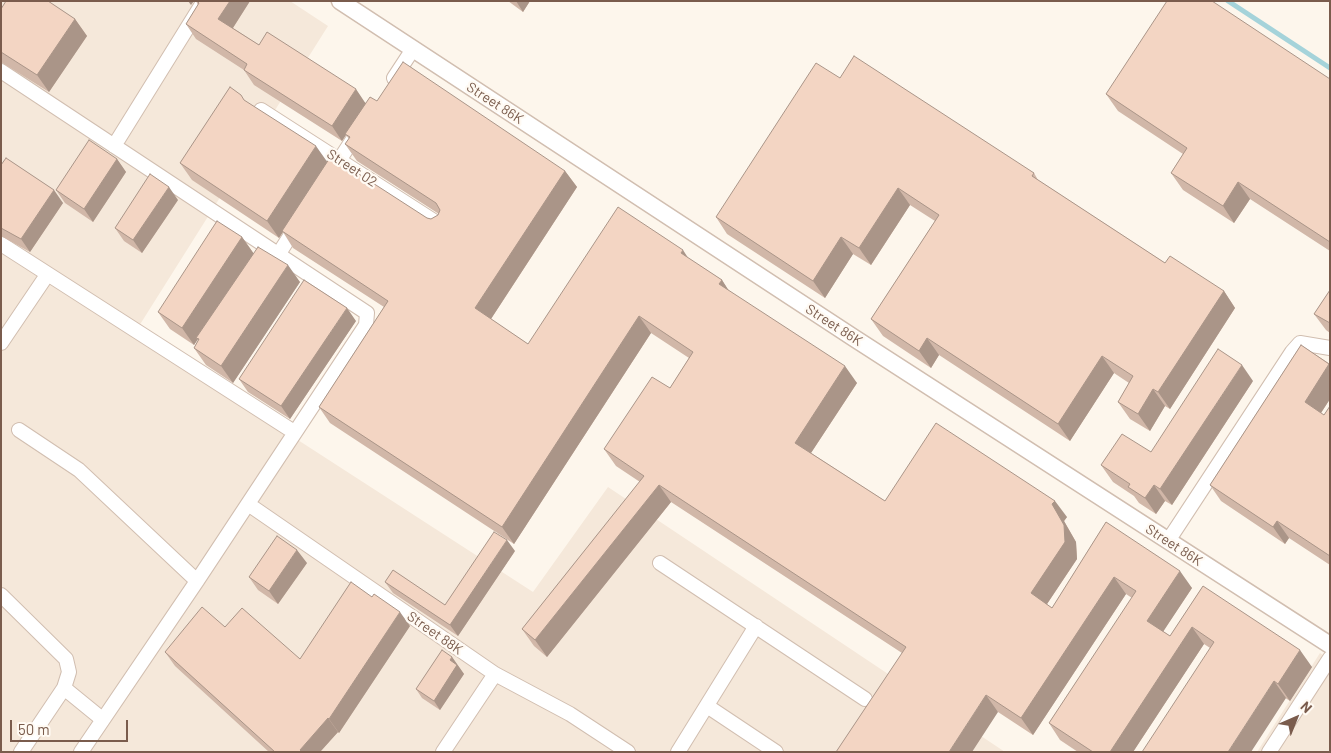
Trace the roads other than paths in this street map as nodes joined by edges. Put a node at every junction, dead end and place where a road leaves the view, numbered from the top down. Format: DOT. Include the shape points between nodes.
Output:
graph roads {
  1 [pos="204,1"];
  2 [pos="340,1"];
  3 [pos="413,49"];
  4 [pos="1,71"];
  5 [pos="387,89"];
  6 [pos="261,110"];
  7 [pos="366,121"];
  8 [pos="114,146"];
  9 [pos="340,160"];
  10 [pos="319,192"];
  11 [pos="304,215"];
  12 [pos="443,227"];
  13 [pos="1,244"];
  14 [pos="270,253"];
  15 [pos="47,274"];
  16 [pos="1,343"];
  17 [pos="1330,348"];
  18 [pos="19,430"];
  19 [pos="294,432"];
  20 [pos="248,504"];
  21 [pos="1168,541"];
  22 [pos="660,563"];
  23 [pos="197,581"];
  24 [pos="1,595"];
  25 [pos="756,626"];
  26 [pos="1330,645"];
  27 [pos="1330,658"];
  28 [pos="495,674"];
  29 [pos="64,688"];
  30 [pos="865,699"];
  31 [pos="706,706"];
  32 [pos="102,719"];
  33 [pos="21,752"];
  34 [pos="81,752"];
  35 [pos="443,752"];
  36 [pos="628,752"];
  37 [pos="678,752"];
  38 [pos="776,752"];
  39 [pos="1269,752"];
  1 -- 8 [label="street"];
  2 -- 3 [label="street, Street 86K"];
  3 -- 5 [label="street"];
  3 -- 21 [label="street, Street 86K"];
  4 -- 8 [label="street"];
  6 -- 9 [label="street, Street 02"];
  7 -- 9 [label="street"];
  8 -- 14 [label="street"];
  9 -- 10 [label="street"];
  9 -- 12 [label="street, Street 02"];
  11 -- 14 [label="street"];
  13 -- 15 [label="street"];
  14 -- 19 [label="street" via="311,282 367,313 366,325"];
  15 -- 16 [label="street"];
  15 -- 19 [label="street" via="239,390"];
  17 -- 21 [label="street" via="1300,343 1292,352"];
  18 -- 23 [label="street" via="79,470"];
  19 -- 20 [label="street"];
  20 -- 23 [label="street"];
  20 -- 28 [label="street, Street 88K"];
  21 -- 26 [label="street, Street 86K"];
  22 -- 25 [label="street"];
  23 -- 32 [label="street"];
  24 -- 29 [label="street" via="66,659 69,672"];
  25 -- 30 [label="street"];
  25 -- 31 [label="street"];
  27 -- 39 [label="street"];
  28 -- 35 [label="street"];
  28 -- 36 [label="street, Street 88K" via="570,714"];
  29 -- 32 [label="street"];
  29 -- 33 [label="street"];
  31 -- 37 [label="street"];
  31 -- 38 [label="street"];
  32 -- 34 [label="street"];
}
